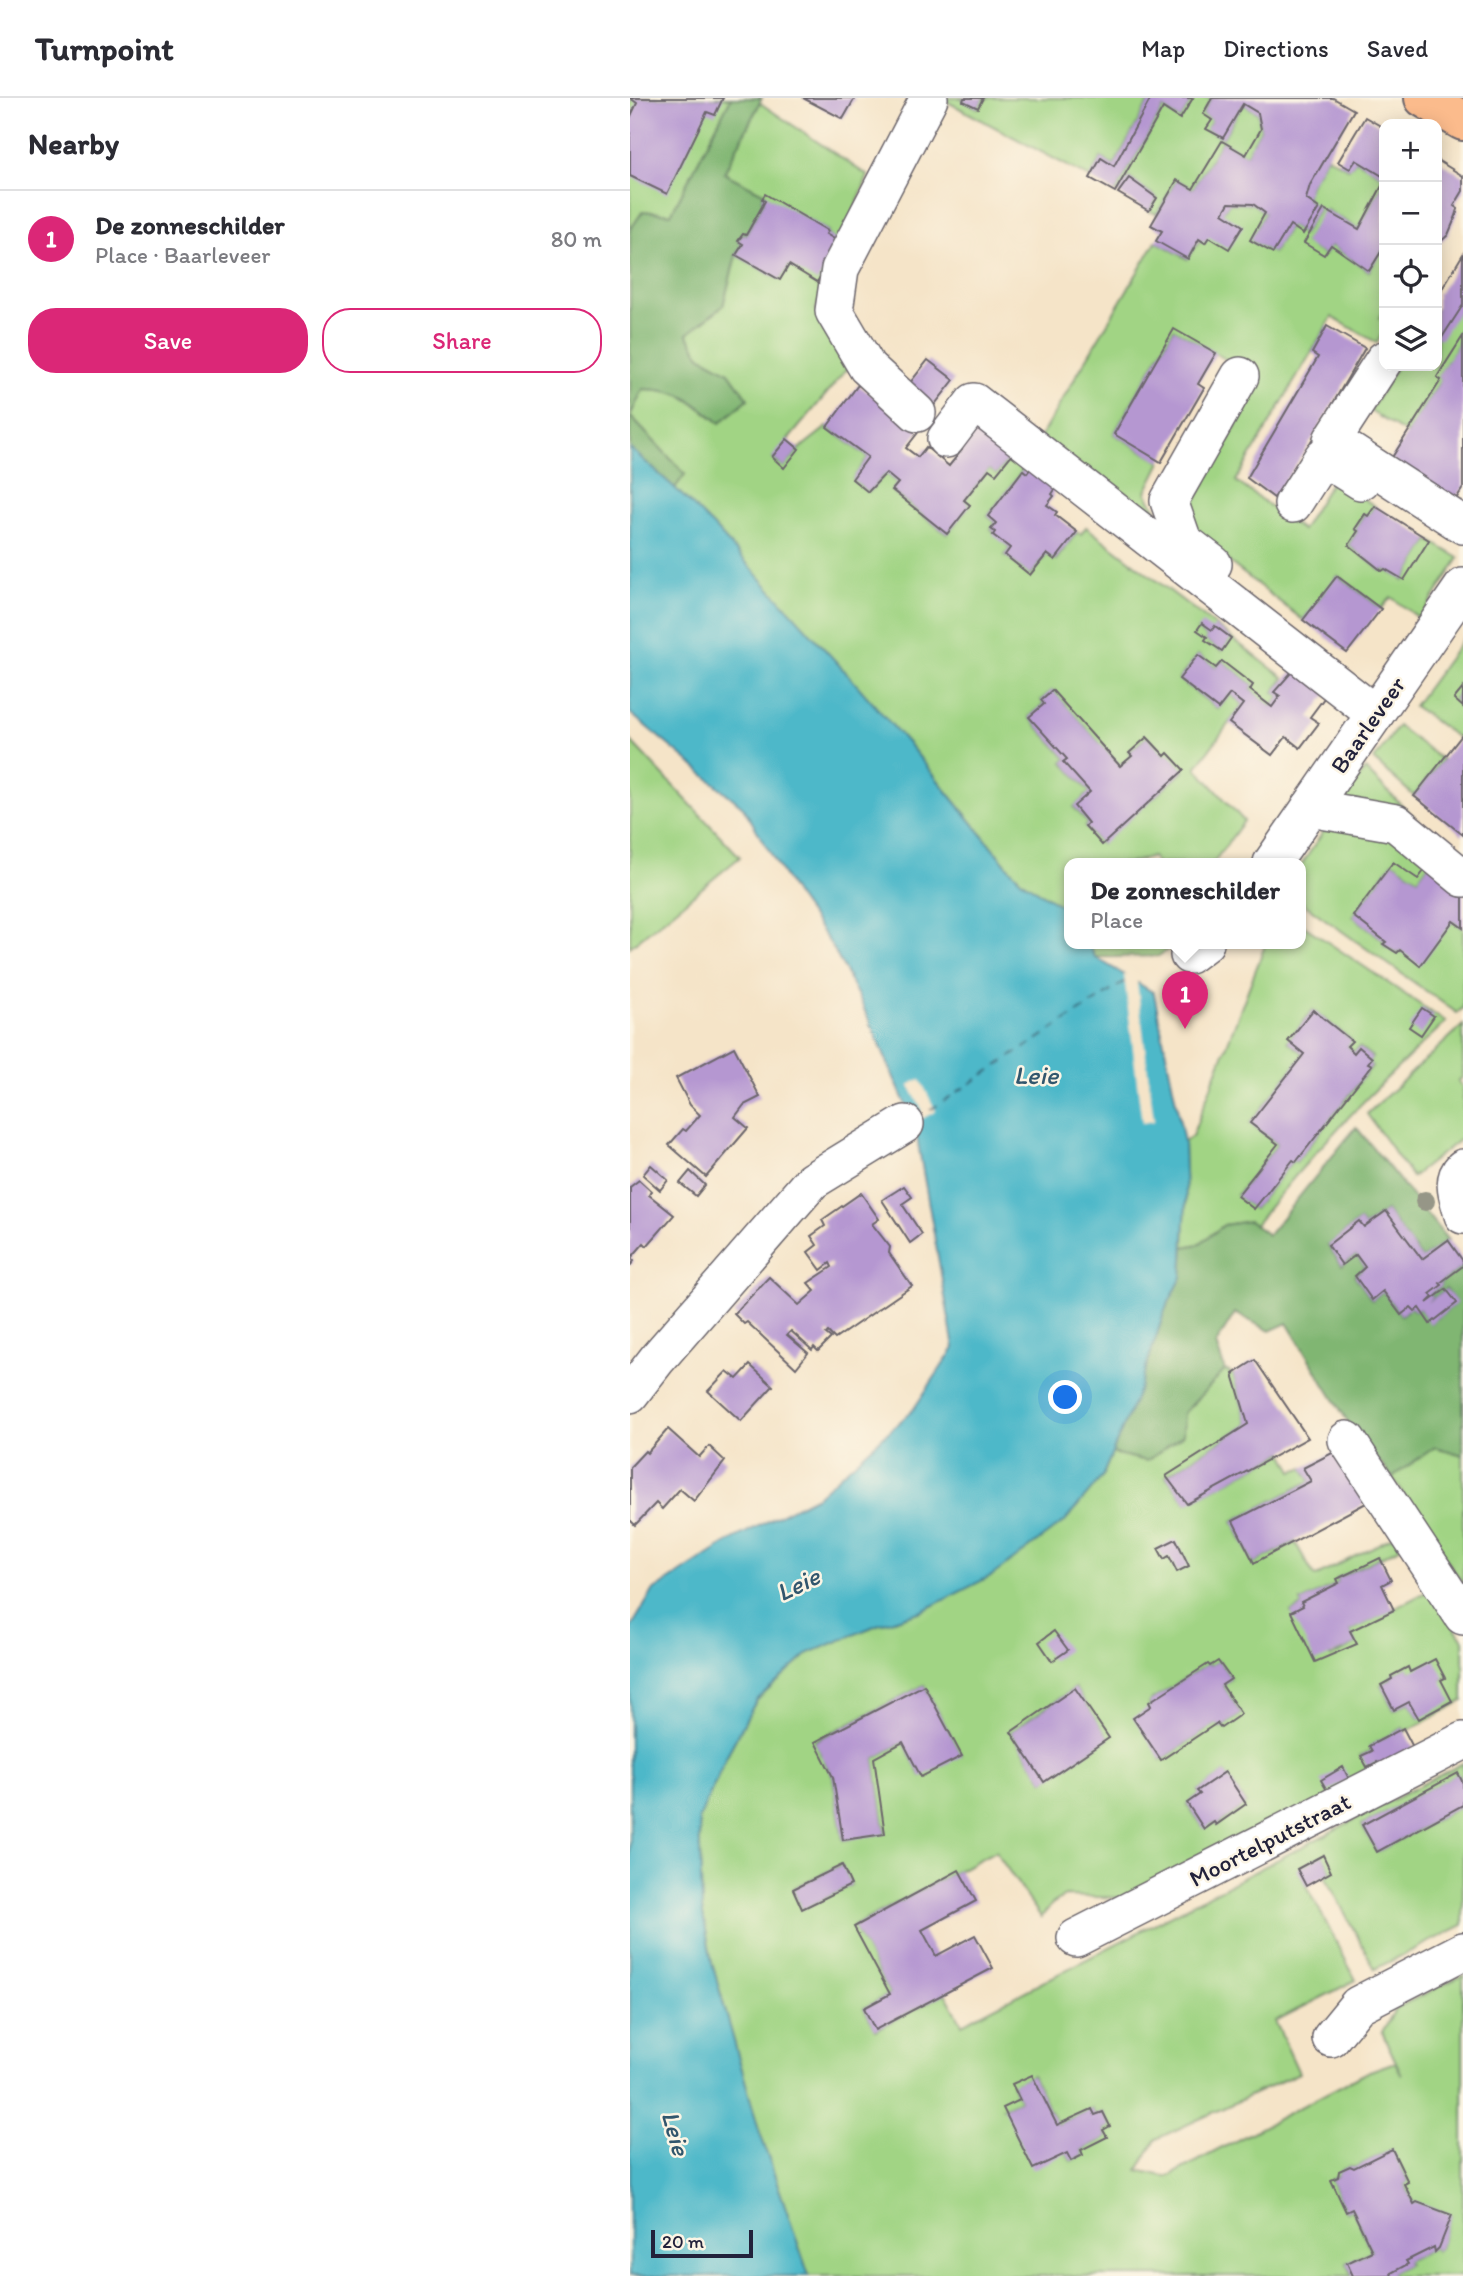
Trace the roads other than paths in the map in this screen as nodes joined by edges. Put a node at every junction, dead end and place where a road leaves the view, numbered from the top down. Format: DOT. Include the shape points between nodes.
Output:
graph roads {
  1 [pos="929,98"];
  2 [pos="1424,98"];
  3 [pos="1463,121"];
  4 [pos="1379,368"];
  5 [pos="1240,376"];
  6 [pos="917,413"];
  7 [pos="946,439"];
  8 [pos="1293,504"];
  9 [pos="1463,525"];
  10 [pos="1463,546"];
  11 [pos="1463,587"];
  12 [pos="1382,705"];
  13 [pos="1310,808"];
  14 [pos="1275,858"];
  15 [pos="1463,878"];
  16 [pos="905,1124"];
  17 [pos="1463,1168"];
  18 [pos="1463,1215"];
  19 [pos="630,1394"];
  20 [pos="1347,1440"];
  21 [pos="1463,1616"];
  22 [pos="1463,1741"];
  23 [pos="1076,1938"];
  24 [pos="1463,1951"];
  25 [pos="1331,2038"];
  1 -- 6 [label="street" via="839,270 834,311 867,367"];
  2 -- 3 [label="main road"];
  4 -- 9 [label="street" via="1332,440"];
  5 -- 12 [label="street" via="1169,501 1183,541"];
  7 -- 12 [label="street" via="974,402"];
  8 -- 10 [label="street" via="1322,457"];
  11 -- 12 [label="street, Baarleveer"];
  12 -- 13 [label="street, Baarleveer"];
  13 -- 14 [label="street, Baarleveer"];
  13 -- 15 [label="street" via="1395,823"];
  16 -- 19 [label="street" via="812,1181"];
  17 -- 18 [label="street" via="1456,1189"];
  20 -- 21 [label="street"];
  22 -- 23 [label="street, Moortelputstraat"];
  24 -- 25 [label="street" via="1358,2005"];
}
